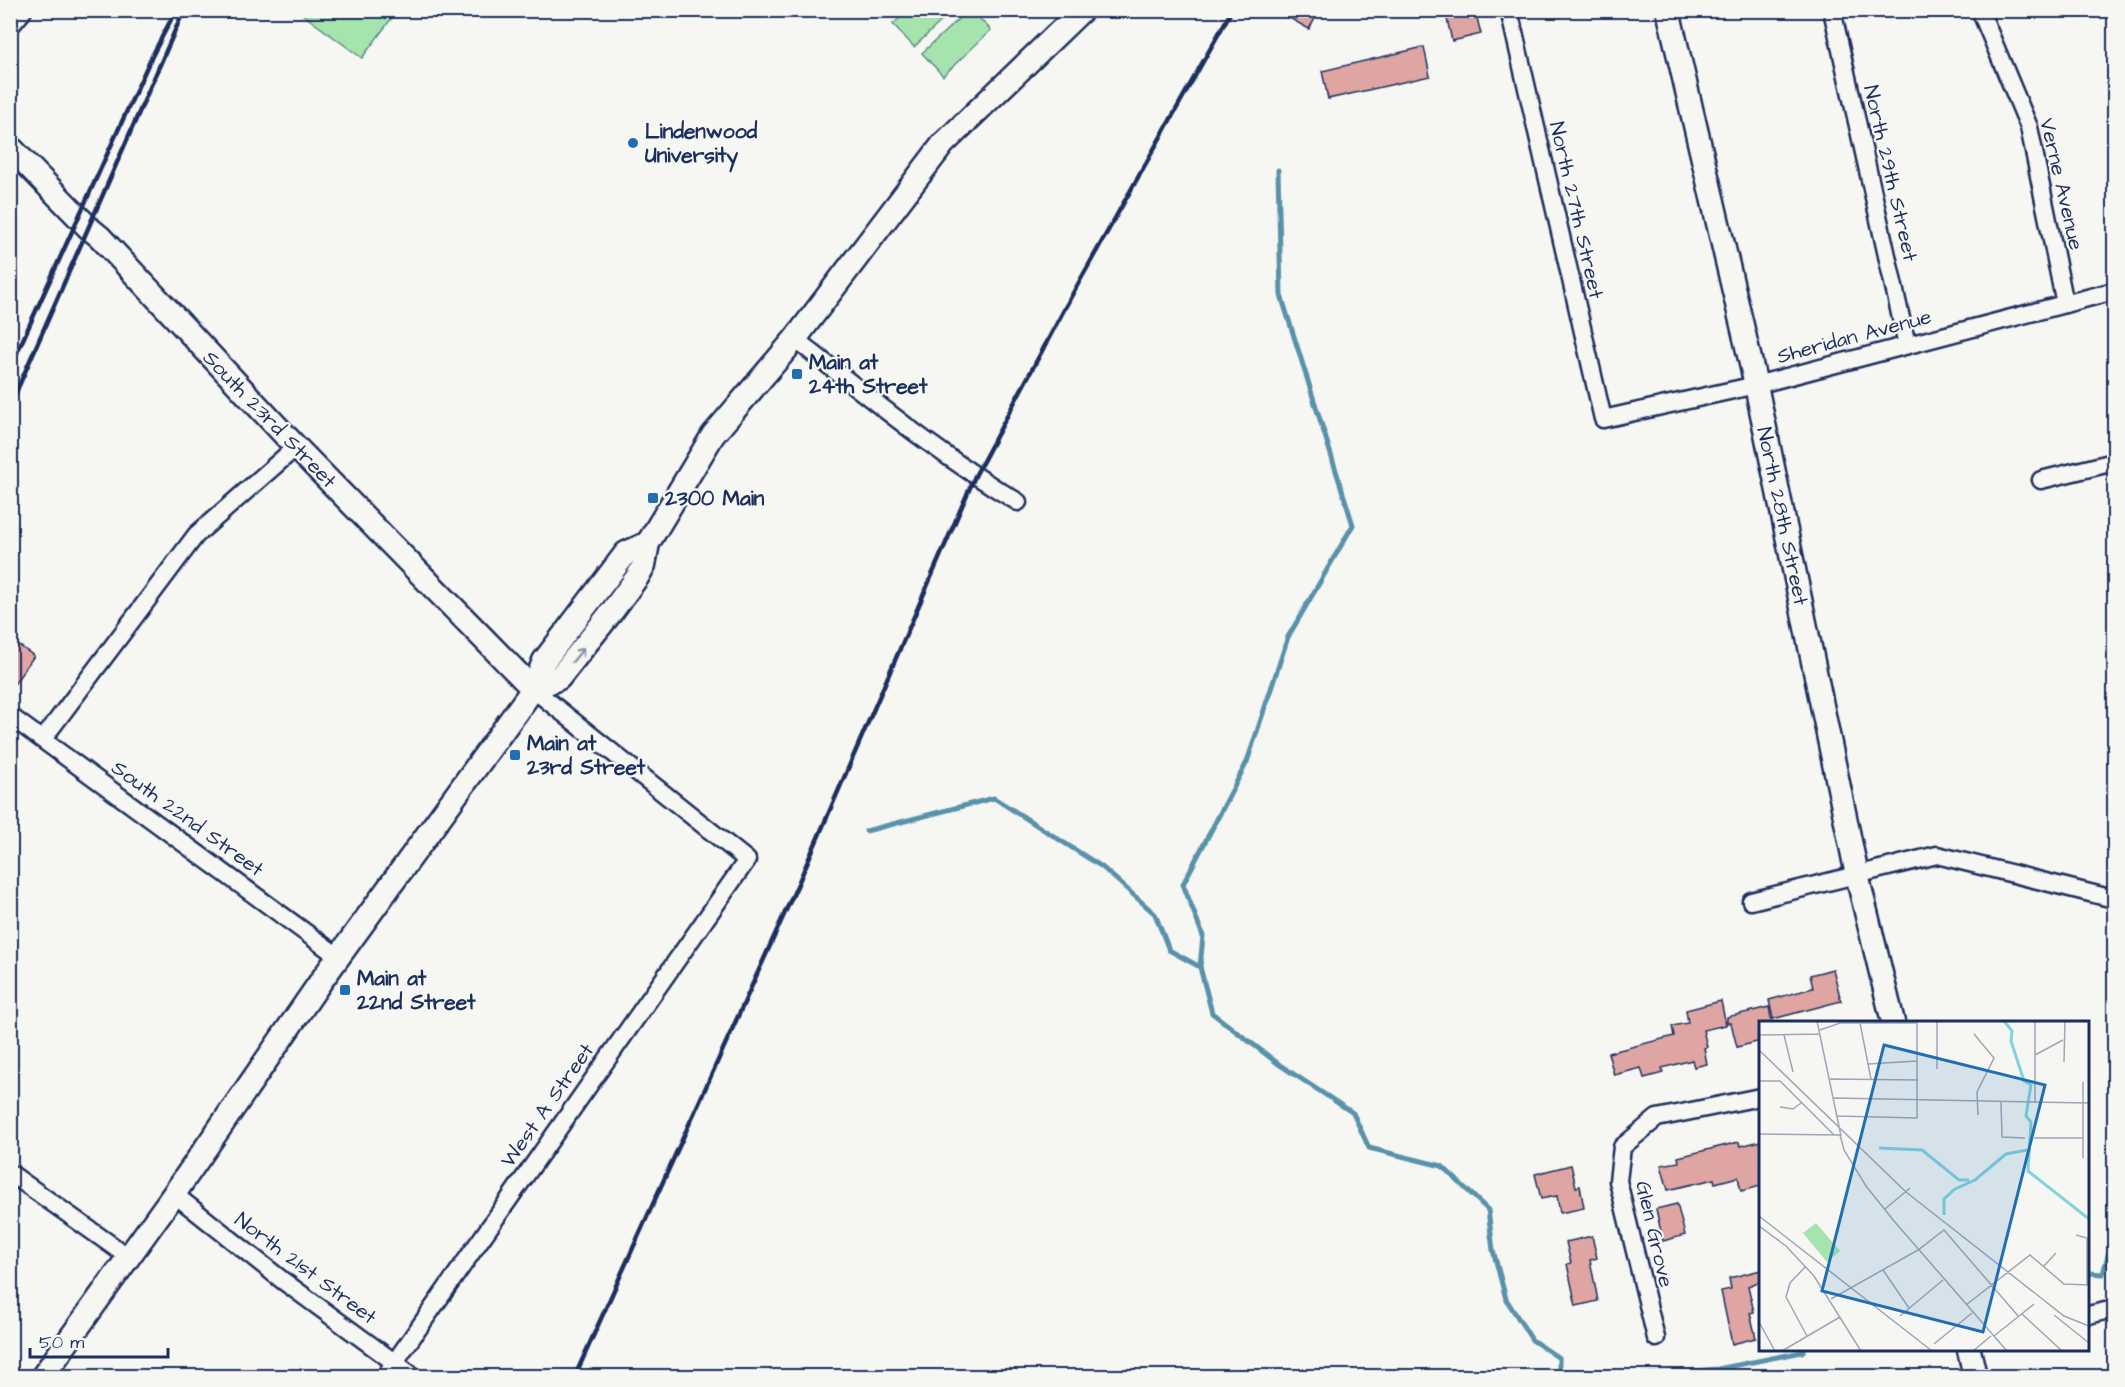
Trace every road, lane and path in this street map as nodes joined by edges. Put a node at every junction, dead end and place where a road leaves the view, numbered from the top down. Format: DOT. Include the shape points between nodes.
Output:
graph roads {
  1 [pos="20,10"];
  2 [pos="1082,10"];
  3 [pos="1509,10"];
  4 [pos="1668,10"];
  5 [pos="1832,10"];
  6 [pos="1980,10"];
  7 [pos="10,22"];
  8 [pos="10,147"];
  9 [pos="2115,291"];
  10 [pos="2065,304"];
  11 [pos="795,339"];
  12 [pos="1907,345"];
  13 [pos="1756,385"];
  14 [pos="1603,419"];
  15 [pos="296,447"];
  16 [pos="2115,462"];
  17 [pos="2041,480"];
  18 [pos="1018,502"];
  19 [pos="533,689"];
  20 [pos="10,716"];
  21 [pos="43,739"];
  22 [pos="1857,875"];
  23 [pos="2115,899"];
  24 [pos="1752,901"];
  25 [pos="339,957"];
  26 [pos="1893,1021"];
  27 [pos="1759,1097"];
  28 [pos="10,1173"];
  29 [pos="174,1194"];
  30 [pos="127,1256"];
  31 [pos="2115,1309"];
  32 [pos="2089,1316"];
  33 [pos="1656,1338"];
  34 [pos="1969,1351"];
  35 [pos="395,1362"];
  36 [pos="43,1377"];
  37 [pos="385,1377"];
  38 [pos="413,1377"];
  39 [pos="1975,1377"];
  1 -- 7 [label="street"];
  2 -- 11 [label="street" via="943,144"];
  3 -- 14 [label="street, North 27th Street"];
  4 -- 13 [label="street, North 28th Street"];
  5 -- 12 [label="street, North 29th Street"];
  6 -- 10 [label="street, Verne Avenue" via="2029,127"];
  8 -- 15 [label="street, South 23rd Street" via="100,237"];
  9 -- 10 [label="street, Sheridan Avenue"];
  10 -- 12 [label="street, Sheridan Avenue"];
  11 -- 18 [label="street" via="937,450"];
  11 -- 19 [label="street" via="713,435 648,543 638,576 559,678"];
  12 -- 13 [label="street, Sheridan Avenue"];
  13 -- 14 [label="street, Sheridan Avenue"];
  13 -- 22 [label="street, North 28th Street"];
  15 -- 19 [label="street, South 23rd Street"];
  15 -- 21 [label="street" via="196,535"];
  16 -- 17 [label="street"];
  19 -- 25 [label="street"];
  19 -- 35 [label="street, West A Street" via="747,860"];
  20 -- 21 [label="street, South 22nd Street"];
  21 -- 25 [label="street, South 22nd Street"];
  22 -- 23 [label="street" via="1937,855"];
  22 -- 24 [label="street"];
  22 -- 26 [label="street, North 28th Street"];
  25 -- 29 [label="street"];
  27 -- 33 [label="street, Glen Grove" via="1658,1118 1622,1147 1618,1180"];
  28 -- 30 [label="street"];
  29 -- 30 [label="street"];
  29 -- 35 [label="street, North 21st Street" via="282,1280"];
  30 -- 36 [label="street"];
  31 -- 32 [label="street"];
  34 -- 39 [label="street"];
  35 -- 37 [label="street, West A Street"];
  35 -- 38 [label="street, North 21st Street"];
}
